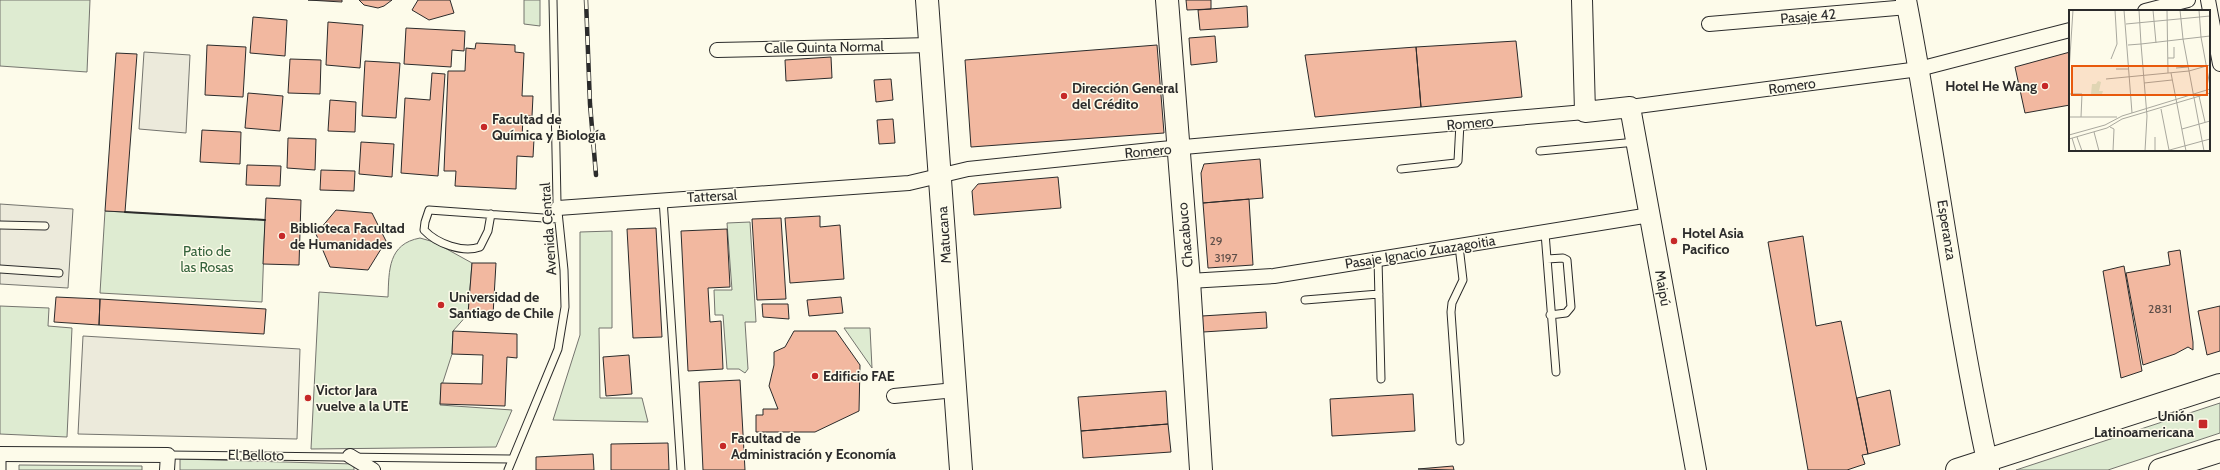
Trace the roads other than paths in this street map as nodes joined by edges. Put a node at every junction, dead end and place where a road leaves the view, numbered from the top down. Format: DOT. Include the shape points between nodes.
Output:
graph roads {
  1 [pos="553,0"];
  2 [pos="927,0"];
  3 [pos="1167,0"];
  4 [pos="1582,0"];
  5 [pos="2188,0"];
  6 [pos="2208,0"];
  7 [pos="1907,4"];
  8 [pos="2149,10"];
  9 [pos="2210,10"];
  10 [pos="2210,11"];
  11 [pos="1709,24"];
  12 [pos="2069,30"];
  13 [pos="930,45"];
  14 [pos="717,50"];
  15 [pos="2220,64"];
  16 [pos="1919,69"];
  17 [pos="1630,107"];
  18 [pos="1585,112"];
  19 [pos="1460,124"];
  20 [pos="1636,142"];
  21 [pos="1178,148"];
  22 [pos="1540,151"];
  23 [pos="1401,169"];
  24 [pos="940,176"];
  25 [pos="867,187"];
  26 [pos="663,199"];
  27 [pos="558,213"];
  28 [pos="491,214"];
  29 [pos="1650,215"];
  30 [pos="0,225"];
  31 [pos="45,226"];
  32 [pos="1545,232"];
  33 [pos="1459,246"];
  34 [pos="1378,259"];
  35 [pos="1546,259"];
  36 [pos="0,269"];
  37 [pos="59,273"];
  38 [pos="1189,281"];
  39 [pos="1379,294"];
  40 [pos="1305,300"];
  41 [pos="1550,315"];
  42 [pos="1556,372"];
  43 [pos="1381,379"];
  44 [pos="2220,385"];
  45 [pos="956,390"];
  46 [pos="894,396"];
  47 [pos="1460,441"];
  48 [pos="2220,451"];
  49 [pos="1,454"];
  50 [pos="168,455"];
  51 [pos="350,456"];
  52 [pos="512,459"];
  53 [pos="1988,465"];
  54 [pos="2,470"];
  55 [pos="167,470"];
  56 [pos="373,470"];
  57 [pos="508,470"];
  58 [pos="681,470"];
  59 [pos="961,470"];
  60 [pos="1201,470"];
  61 [pos="1696,470"];
  62 [pos="1957,470"];
  63 [pos="2160,470"];
  1 -- 27 [label="lane, Avenida Central"];
  2 -- 13 [label="main road, Matucana"];
  3 -- 21 [label="main road, Chacabuco"];
  4 -- 18 [label="street"];
  5 -- 8 [label="street"];
  6 -- 9 [label="street"];
  7 -- 11 [label="street, Pasaje 42"];
  7 -- 16 [label="street, Esperanza"];
  10 -- 15 [label="street"];
  12 -- 16 [label="street, Romero"];
  13 -- 14 [label="street, Calle Quinta Normal"];
  13 -- 24 [label="main road, Matucana"];
  16 -- 17 [label="street, Romero"];
  16 -- 53 [label="street, Esperanza" via="1977,414"];
  17 -- 18 [label="street, Romero"];
  17 -- 20 [label="street, Maipú"];
  18 -- 19 [label="street, Romero"];
  19 -- 21 [label="street, Romero"];
  19 -- 23 [label="lane" via="1456,163"];
  20 -- 22 [label="lane"];
  20 -- 29 [label="street, Maipú"];
  21 -- 24 [label="street, Romero" via="968,169"];
  21 -- 38 [label="main road, Chacabuco"];
  24 -- 25 [label="street, Romero" via="909,183"];
  24 -- 45 [label="main road, Matucana"];
  25 -- 26 [label="street, Tattersal"];
  26 -- 27 [label="street, Tattersal"];
  26 -- 58 [label="lane"];
  27 -- 28 [label="lane"];
  27 -- 52 [label="lane, Avenida Central" via="565,294 562,333 520,445"];
  28 -- 28 [label="lane" via="485,239 480,248 473,250 449,245 424,230 430,210"];
  29 -- 32 [label="street, Pasaje Ignacio Zuazagoitia"];
  29 -- 61 [label="street, Maipú"];
  30 -- 31 [label="lane"];
  32 -- 33 [label="street, Pasaje Ignacio Zuazagoitia"];
  32 -- 35 [label="lane"];
  33 -- 34 [label="street, Pasaje Ignacio Zuazagoitia"];
  33 -- 47 [label="lane" via="1463,280 1452,303 1452,312"];
  34 -- 38 [label="street, Pasaje Ignacio Zuazagoitia" via="1274,276"];
  34 -- 39 [label="lane"];
  35 -- 41 [label="lane"];
  35 -- 41 [label="lane" via="1567,260 1570,308 1566,313"];
  36 -- 37 [label="lane"];
  38 -- 60 [label="main road, Chacabuco"];
  39 -- 40 [label="lane"];
  39 -- 43 [label="lane"];
  41 -- 42 [label="lane"];
  44 -- 53 [label="main road"];
  45 -- 46 [label="street"];
  45 -- 59 [label="main road, Matucana"];
  48 -- 63 [label="main road"];
  49 -- 50 [label="street, El Belloto"];
  49 -- 54 [label="lane"];
  50 -- 51 [label="lane, El Belloto"];
  50 -- 55 [label="street"];
  51 -- 52 [label="lane, El Belloto"];
  51 -- 56 [label="street"];
  52 -- 57 [label="lane, Avenida Central"];
  53 -- 62 [label="main road"];
}
